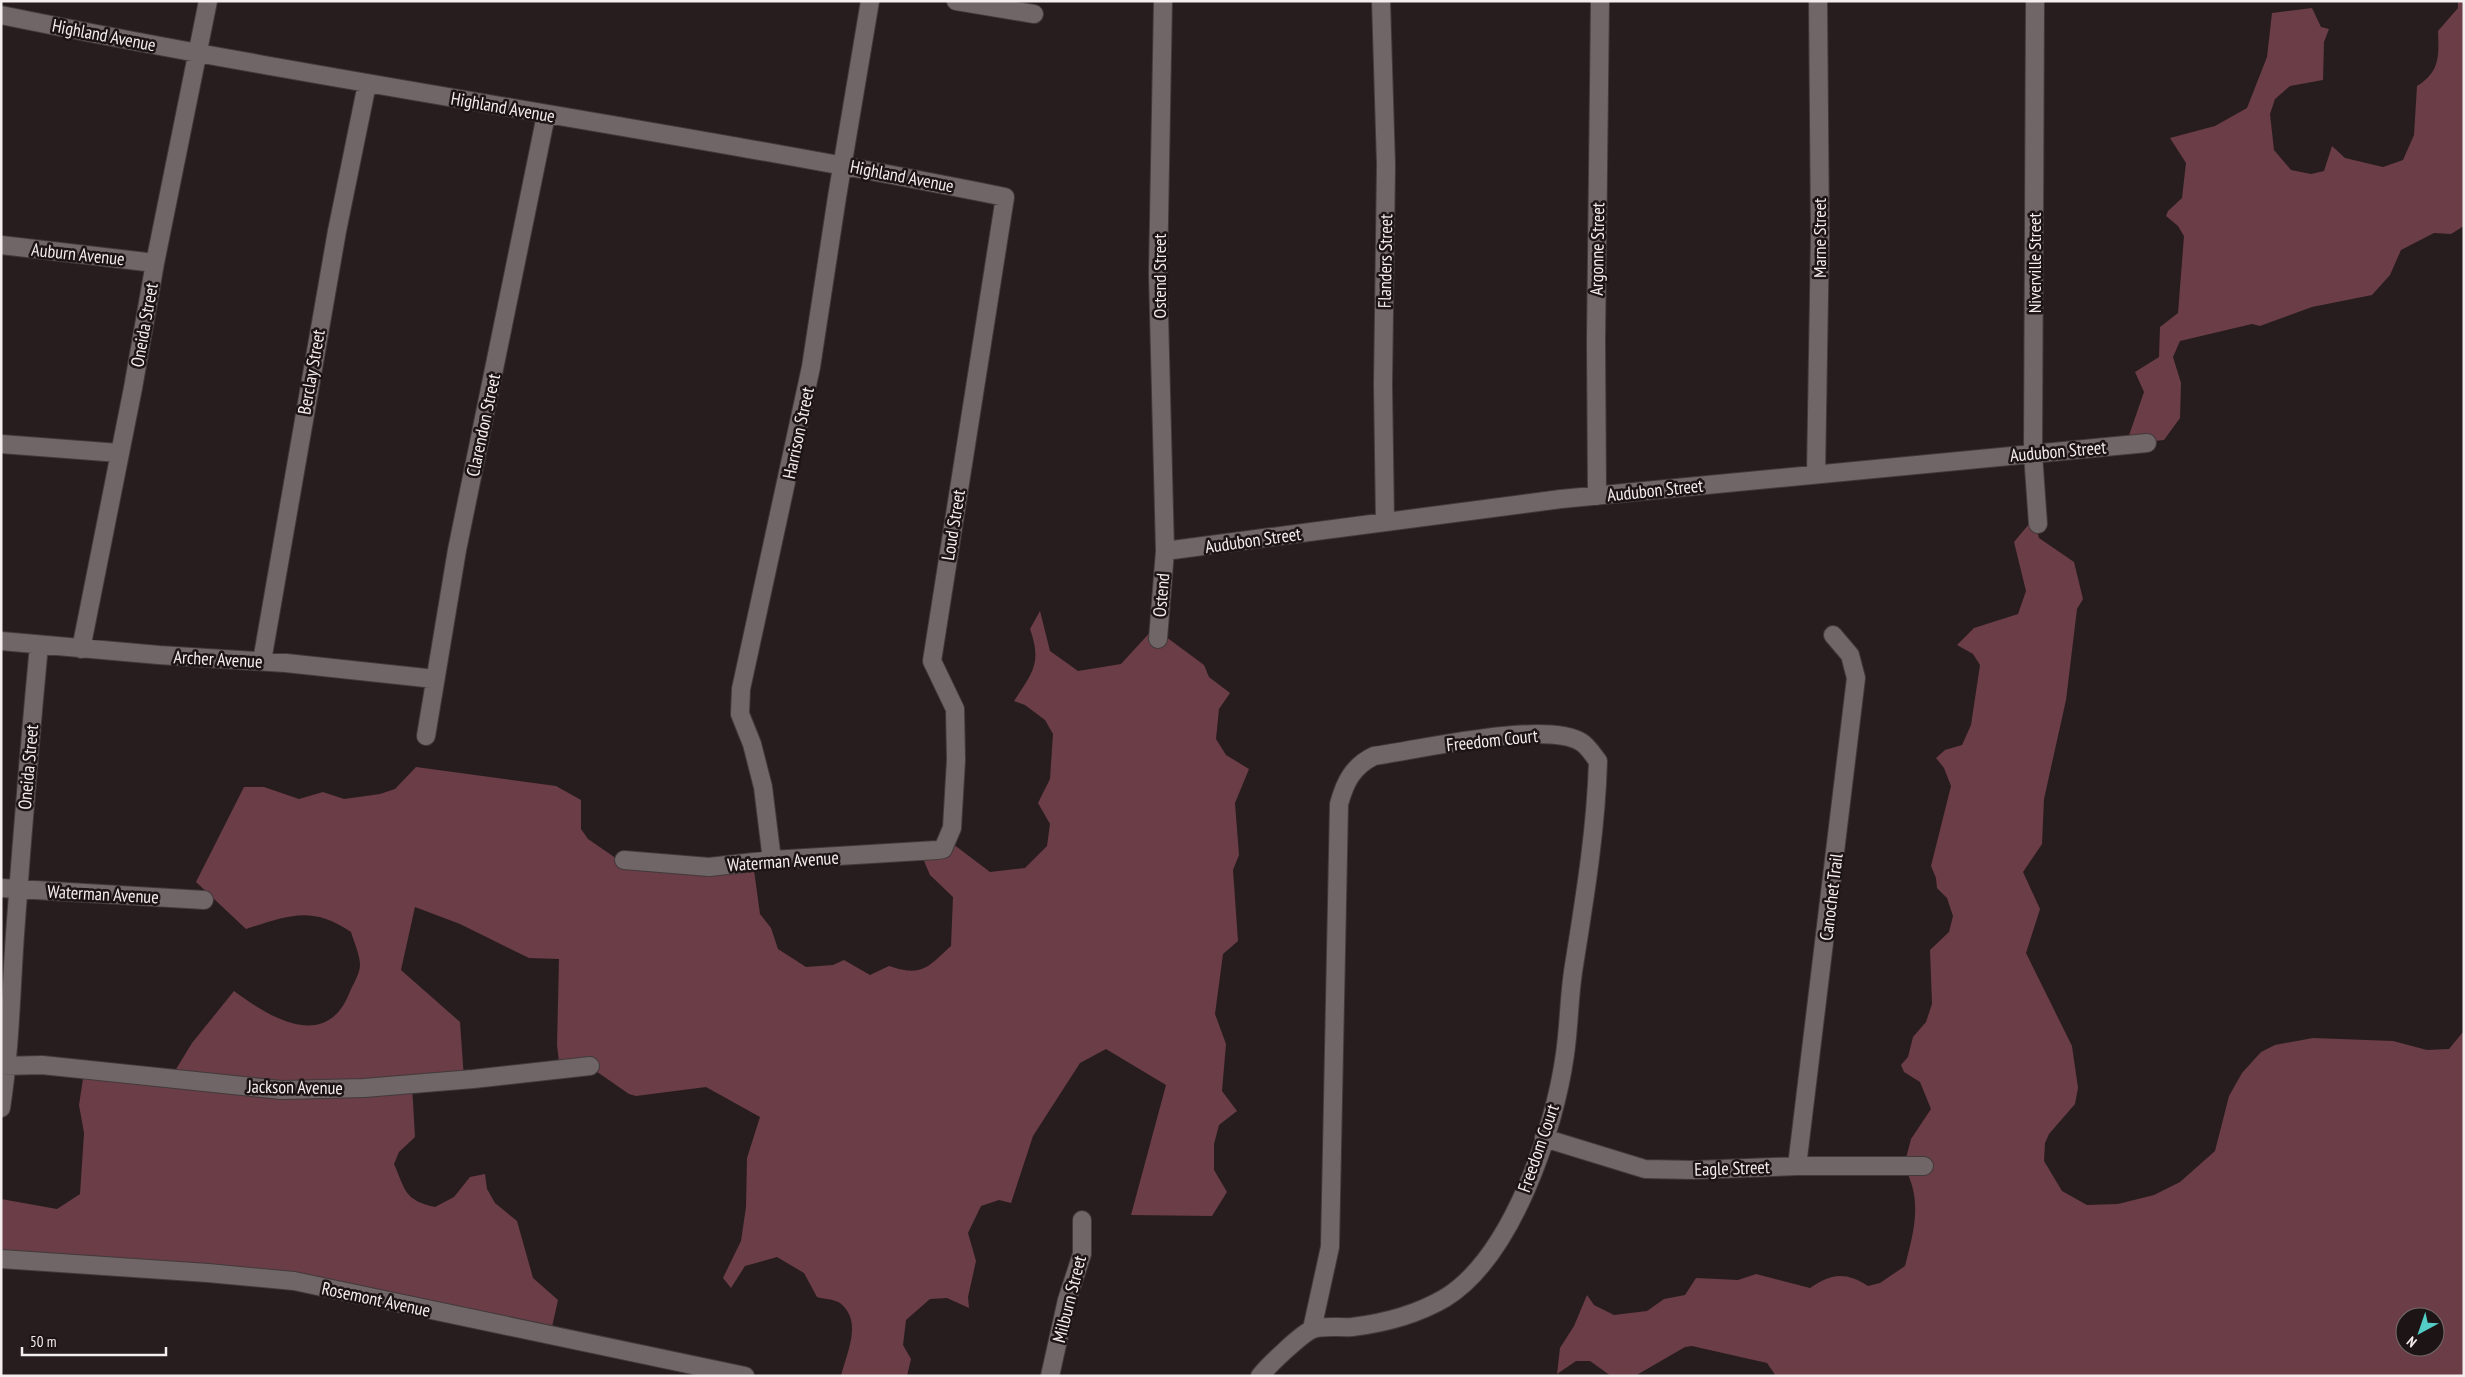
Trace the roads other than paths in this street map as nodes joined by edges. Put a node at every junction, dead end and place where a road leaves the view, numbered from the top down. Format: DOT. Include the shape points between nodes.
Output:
graph roads {
  1 [pos="208,1"];
  2 [pos="870,1"];
  3 [pos="956,1"];
  4 [pos="1163,1"];
  5 [pos="1381,1"];
  6 [pos="1600,1"];
  7 [pos="1818,1"];
  8 [pos="2035,1"];
  9 [pos="1034,14"];
  10 [pos="1,15"];
  11 [pos="198,52"];
  12 [pos="367,84"];
  13 [pos="546,115"];
  14 [pos="843,164"];
  15 [pos="1005,197"];
  16 [pos="1,245"];
  17 [pos="155,263"];
  18 [pos="2147,443"];
  19 [pos="1,444"];
  20 [pos="119,453"];
  21 [pos="2033,454"];
  22 [pos="1816,474"];
  23 [pos="1597,496"];
  24 [pos="1385,522"];
  25 [pos="2038,524"];
  26 [pos="1165,551"];
  27 [pos="1833,635"];
  28 [pos="1158,639"];
  29 [pos="1,641"];
  30 [pos="39,645"];
  31 [pos="82,649"];
  32 [pos="262,661"];
  33 [pos="435,679"];
  34 [pos="426,736"];
  35 [pos="943,849"];
  36 [pos="624,860"];
  37 [pos="772,860"];
  38 [pos="10,888"];
  39 [pos="204,900"];
  40 [pos="4,1066"];
  41 [pos="590,1066"];
  42 [pos="1,1108"];
  43 [pos="1544,1138"];
  44 [pos="1797,1166"];
  45 [pos="1924,1166"];
  46 [pos="1082,1220"];
  47 [pos="1,1259"];
  48 [pos="1312,1329"];
  49 [pos="745,1376"];
  50 [pos="1050,1376"];
  51 [pos="1260,1376"];
  1 -- 11 [label="street, Oneida Street"];
  2 -- 14 [label="street, Harrison Street"];
  3 -- 9 [label="street"];
  4 -- 26 [label="street, Ostend Street" via="1158,274"];
  5 -- 24 [label="street, Flanders Street" via="1386,165"];
  6 -- 23 [label="street, Argonne Street"];
  7 -- 22 [label="street, Marne Street" via="1820,236"];
  8 -- 21 [label="street, Niverville Street"];
  10 -- 11 [label="street, Highland Avenue"];
  11 -- 12 [label="street, Highland Avenue"];
  11 -- 17 [label="street, Oneida Street"];
  12 -- 13 [label="street, Highland Avenue"];
  12 -- 32 [label="street, Berclay Street" via="326,289"];
  13 -- 14 [label="street, Highland Avenue"];
  13 -- 33 [label="street, Clarendon Street"];
  14 -- 15 [label="street, Highland Avenue"];
  14 -- 37 [label="street, Harrison Street" via="811,367 741,689 740,714 752,744 763,788"];
  15 -- 35 [label="street, Loud Street" via="932,661 955,709 952,828"];
  16 -- 17 [label="street, Auburn Avenue"];
  17 -- 20 [label="street, Oneida Street" via="134,388"];
  18 -- 21 [label="street, Audubon Street"];
  19 -- 20 [label="street"];
  20 -- 31 [label="street, Oneida Street"];
  21 -- 22 [label="street, Audubon Street"];
  21 -- 25 [label="street, Niverville Street"];
  22 -- 23 [label="street, Audubon Street"];
  23 -- 24 [label="street, Audubon Street"];
  24 -- 26 [label="street, Audubon Street"];
  26 -- 28 [label="street, Ostend"];
  27 -- 44 [label="street, Canochet Trail" via="1850,654 1856,678"];
  29 -- 30 [label="street, Archer Avenue"];
  30 -- 31 [label="street, Archer Avenue"];
  30 -- 38 [label="street, Oneida Street"];
  31 -- 32 [label="street, Archer Avenue"];
  32 -- 33 [label="street, Archer Avenue"];
  33 -- 34 [label="street, Clarendon Street"];
  35 -- 37 [label="street, Waterman Avenue"];
  36 -- 37 [label="street, Waterman Avenue" via="709,866"];
  38 -- 39 [label="street, Waterman Avenue"];
  38 -- 40 [label="street, Oneida Street"];
  40 -- 41 [label="street, Jackson Avenue" via="42,1065 281,1090 364,1088"];
  40 -- 42 [label="street, Oneida Street"];
  43 -- 44 [label="street, Eagle Street" via="1645,1169"];
  43 -- 48 [label="street, Freedom Court" via="1525,1190 1495,1248 1469,1279 1434,1304 1394,1320"];
  43 -- 48 [label="street, Freedom Court" via="1565,1054 1597,797 1598,762 1580,741 1563,735 1524,733 1374,756 1362,762 1344,783 1339,804 1330,1247"];
  44 -- 45 [label="street, Eagle Street"];
  46 -- 50 [label="street, Milburn Street" via="1082,1254 1067,1300"];
  47 -- 49 [label="street, Rosemont Avenue" via="294,1282"];
  48 -- 51 [label="street" via="1279,1354"];
}
